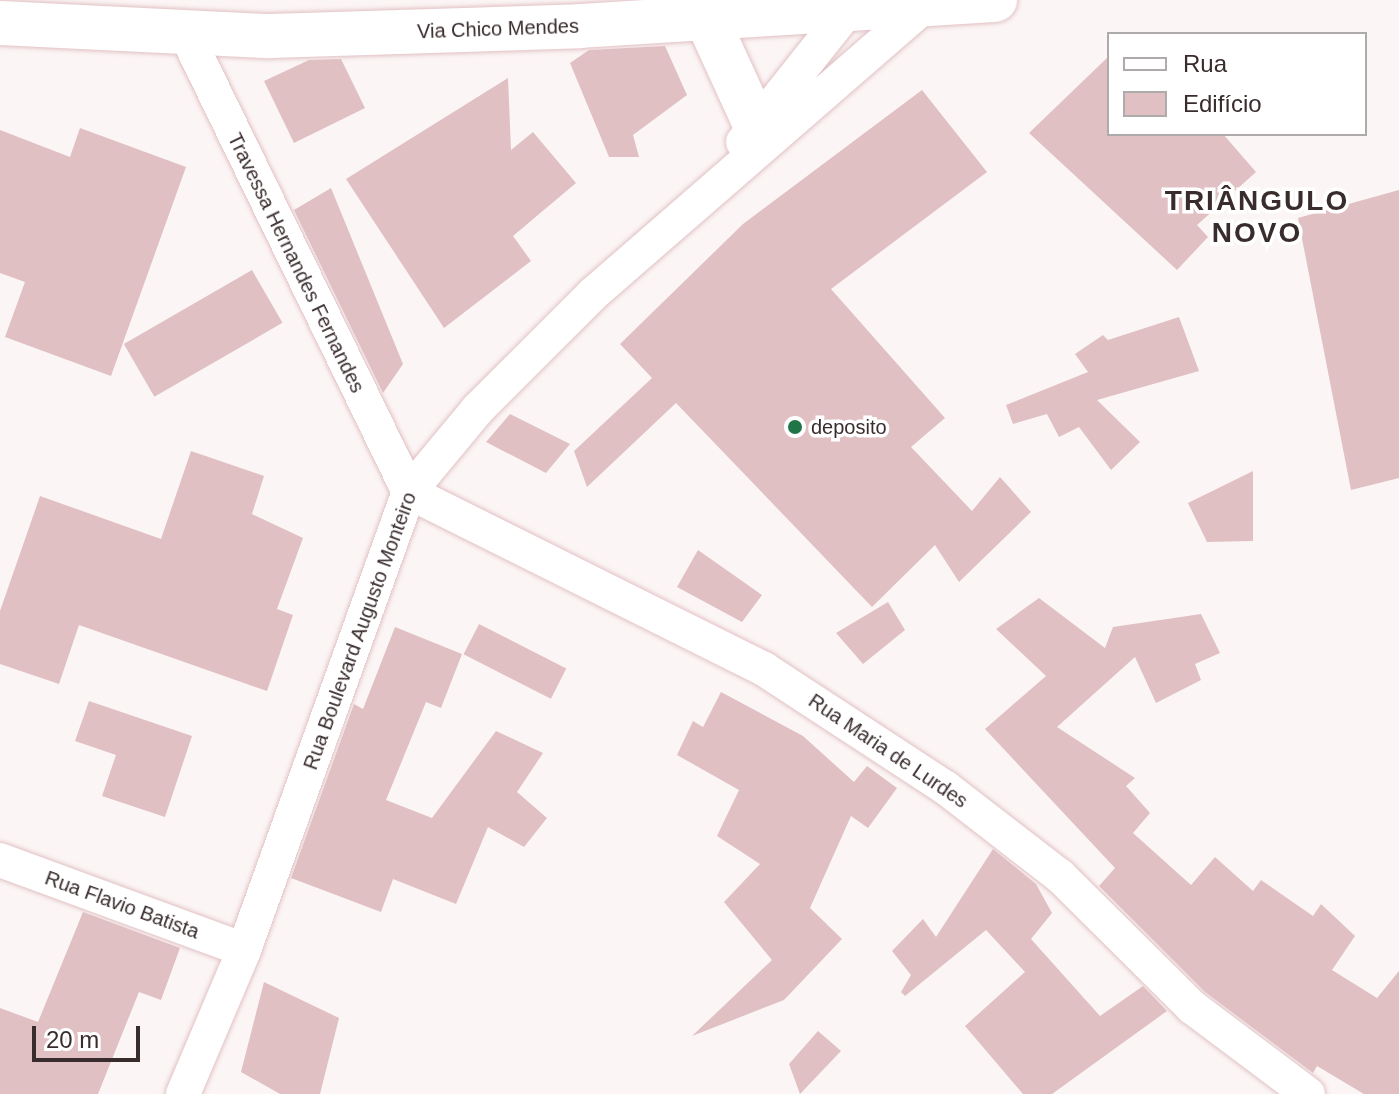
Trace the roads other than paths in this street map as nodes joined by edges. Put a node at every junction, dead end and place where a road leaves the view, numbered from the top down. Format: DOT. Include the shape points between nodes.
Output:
graph roads {
  1 [pos="995,0"];
  2 [pos="851,6"];
  3 [pos="922,8"];
  4 [pos="706,17"];
  5 [pos="0,23"];
  6 [pos="186,34"];
  7 [pos="755,124"];
  8 [pos="721,176"];
  9 [pos="409,492"];
  10 [pos="0,860"];
  11 [pos="244,950"];
  12 [pos="183,1094"];
  13 [pos="1308,1094"];
  1 -- 3 [label="main road, Via Chico Mendes"];
  2 -- 3 [label="main road, Via Chico Mendes"];
  2 -- 4 [label="main road, Via Chico Mendes"];
  2 -- 7 [label="street, Rua Boulevard Augusto Monteiro"];
  3 -- 8 [label="street, Rua Boulevard Augusto Monteiro"];
  4 -- 6 [label="main road, Via Chico Mendes"];
  4 -- 7 [label="main road"];
  5 -- 6 [label="main road, Via Chico Mendes"];
  6 -- 9 [label="street, Travessa Hernandes Fernandes"];
  7 -- 8 [label="street, Rua Boulevard Augusto Monteiro"];
  8 -- 9 [label="street, Rua Boulevard Augusto Monteiro" via="478,409"];
  9 -- 11 [label="street, Rua Boulevard Augusto Monteiro"];
  9 -- 13 [label="street, Rua Maria de Lurdes" via="764,669 946,788 1060,876 1192,1007"];
  10 -- 11 [label="street, Rua Flavio Batista"];
  11 -- 12 [label="street, Rua Boulevard Augusto Monteiro"];
}
